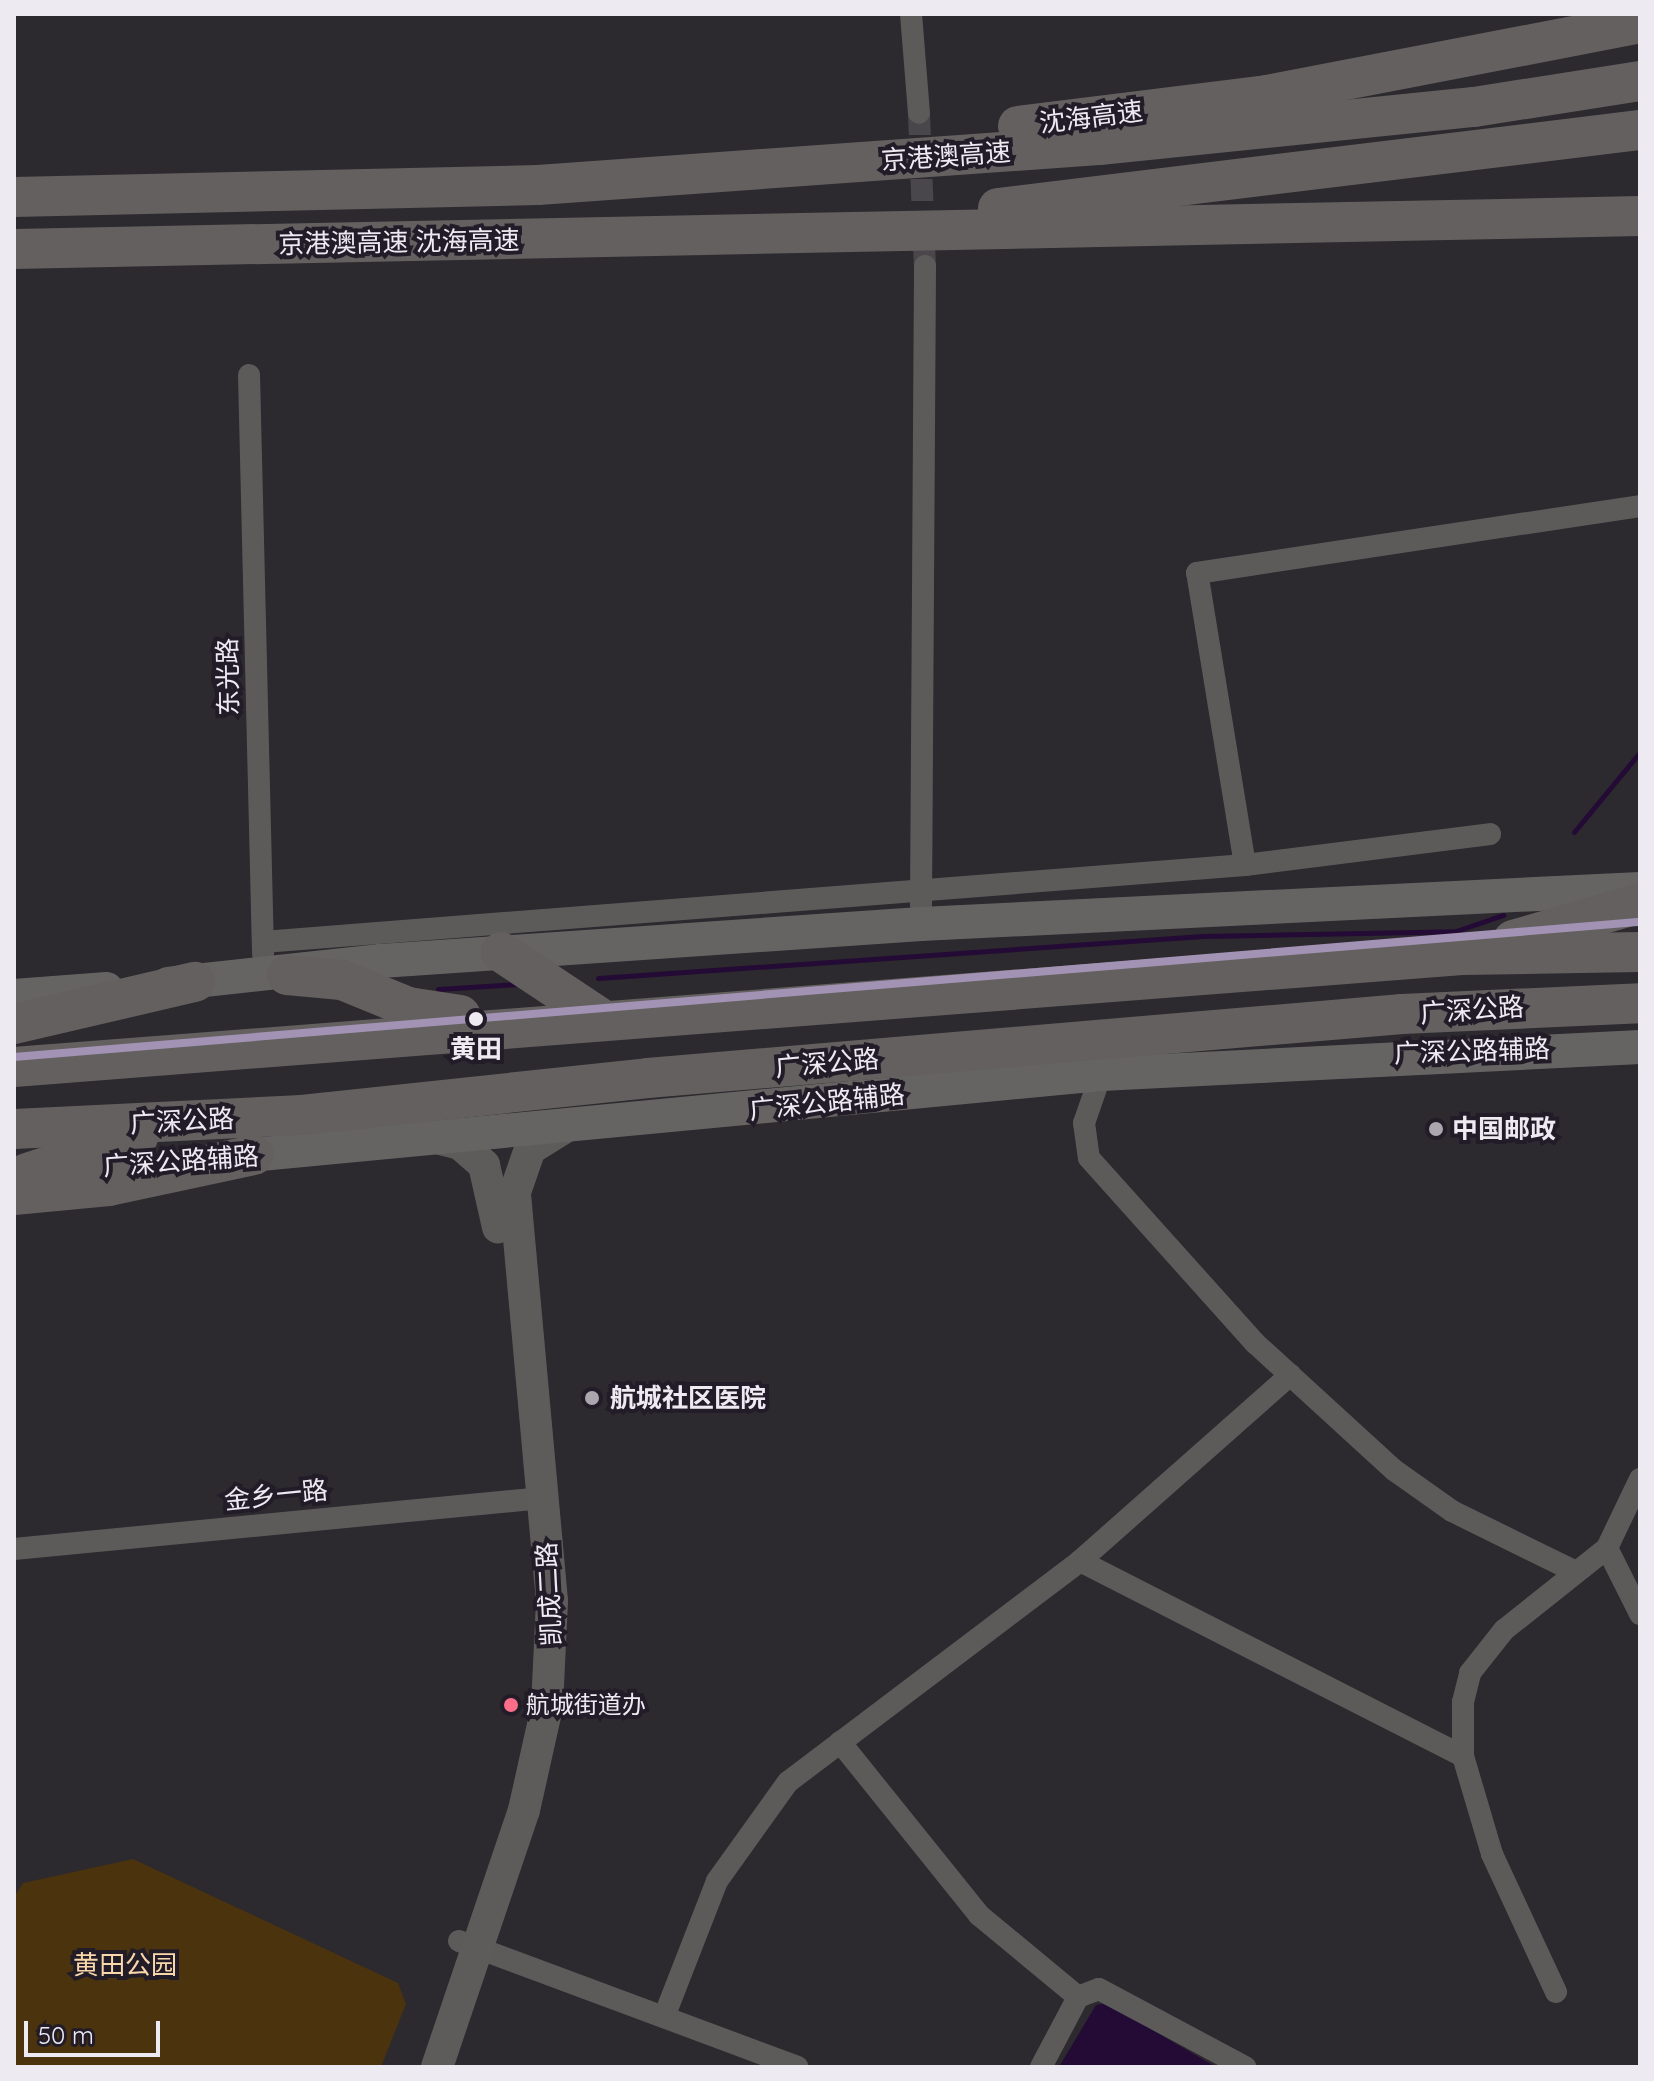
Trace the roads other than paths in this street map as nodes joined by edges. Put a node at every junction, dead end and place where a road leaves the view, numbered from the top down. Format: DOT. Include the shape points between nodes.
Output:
graph roads {
  1 [pos="911,14"];
  2 [pos="1602,14"];
  3 [pos="1640,23"];
  4 [pos="1453,57"];
  5 [pos="1640,81"];
  6 [pos="919,113"];
  7 [pos="1640,130"];
  8 [pos="538,185"];
  9 [pos="14,197"];
  10 [pos="1640,216"];
  11 [pos="783,235"];
  12 [pos="14,249"];
  13 [pos="925,266"];
  14 [pos="249,375"];
  15 [pos="1640,506"];
  16 [pos="1490,834"];
  17 [pos="1245,865"];
  18 [pos="1640,889"];
  19 [pos="1640,903"];
  20 [pos="921,908"];
  21 [pos="263,942"];
  22 [pos="501,952"];
  23 [pos="1640,952"];
  24 [pos="1462,955"];
  25 [pos="275,976"];
  26 [pos="195,982"];
  27 [pos="14,996"];
  28 [pos="1640,1003"];
  29 [pos="1546,1005"];
  30 [pos="602,1019"];
  31 [pos="14,1024"];
  32 [pos="547,1024"];
  33 [pos="1640,1024"];
  34 [pos="1640,1047"];
  35 [pos="14,1067"];
  36 [pos="1101,1074"];
  37 [pos="190,1121"];
  38 [pos="563,1128"];
  39 [pos="14,1129"];
  40 [pos="440,1139"];
  41 [pos="254,1155"];
  42 [pos="18,1181"];
  43 [pos="1290,1375"];
  44 [pos="1640,1479"];
  45 [pos="533,1498"];
  46 [pos="1607,1548"];
  47 [pos="14,1549"];
  48 [pos="1080,1561"];
  49 [pos="1576,1572"];
  50 [pos="1640,1614"];
  51 [pos="840,1742"];
  52 [pos="1463,1756"];
  53 [pos="468,1945"];
  54 [pos="1556,1992"];
  55 [pos="1078,1997"];
  56 [pos="664,2017"];
  57 [pos="417,2067"];
  58 [pos="437,2067"];
  59 [pos="797,2067"];
  60 [pos="1041,2067"];
  61 [pos="1245,2067"];
  1 -- 6 [label="street"];
  2 -- 4 [label="highway"];
  3 -- 4 [label="highway, 沈海高速"];
  4 -- 8 [label="highway, 沈海高速" via="1267,95"];
  5 -- 8 [label="highway, 京港澳高速" via="1474,107 1099,145"];
  7 -- 11 [label="highway, 京港澳高速"];
  8 -- 9 [label="highway, 京港澳高速 沈海高速"];
  10 -- 11 [label="highway"];
  11 -- 12 [label="highway, 京港澳高速 沈海高速"];
  13 -- 20 [label="street"];
  14 -- 21 [label="street, 东光路"];
  15 -- 17 [label="street" via="1197,573"];
  16 -- 17 [label="street"];
  17 -- 20 [label="street"];
  18 -- 20 [label="main road"];
  19 -- 24 [label="highway"];
  20 -- 21 [label="street"];
  20 -- 22 [label="main road"];
  21 -- 25 [label="street, 东光路"];
  22 -- 25 [label="main road"];
  22 -- 30 [label="highway"];
  23 -- 24 [label="highway, 广深公路"];
  24 -- 30 [label="highway, 广深公路"];
  25 -- 26 [label="main road"];
  25 -- 32 [label="highway" via="342,980 422,1011"];
  26 -- 27 [label="main road"];
  26 -- 31 [label="highway"];
  28 -- 29 [label="highway, 广深公路"];
  29 -- 33 [label="highway"];
  29 -- 37 [label="highway, 广深公路"];
  30 -- 32 [label="highway, 广深公路"];
  32 -- 35 [label="highway, 广深公路"];
  34 -- 36 [label="main road, 广深公路辅路"];
  36 -- 38 [label="main road, 广深公路辅路"];
  36 -- 43 [label="street" via="1083,1142 1099,1177"];
  37 -- 39 [label="highway, 广深公路"];
  37 -- 42 [label="highway"];
  38 -- 40 [label="main road, 广深公路辅路"];
  38 -- 45 [label="street, 凯成二路" via="530,1149 515,1192"];
  40 -- 41 [label="main road, 广深公路辅路"];
  40 -- 45 [label="street, 凯成二路" via="469,1150 493,1184"];
  41 -- 42 [label="highway" via="109,1186"];
  43 -- 48 [label="street"];
  43 -- 49 [label="street" via="1394,1470 1452,1511"];
  44 -- 46 [label="street"];
  45 -- 47 [label="street, 金乡一路"];
  45 -- 53 [label="street, 凯成二路" via="552,1613 547,1707 524,1810"];
  46 -- 49 [label="street"];
  46 -- 50 [label="street"];
  48 -- 51 [label="street"];
  48 -- 52 [label="street"];
  49 -- 52 [label="street" via="1504,1630 1470,1673"];
  51 -- 55 [label="street" via="979,1915"];
  51 -- 56 [label="street" via="788,1782 749,1828 717,1881"];
  52 -- 54 [label="street" via="1492,1854"];
  53 -- 56 [label="street"];
  53 -- 57 [label="street, 凯成二路"];
  53 -- 58 [label="street, 凯成二路"];
  55 -- 60 [label="street"];
  55 -- 61 [label="street" via="1099,1989"];
  56 -- 59 [label="street"];
}
